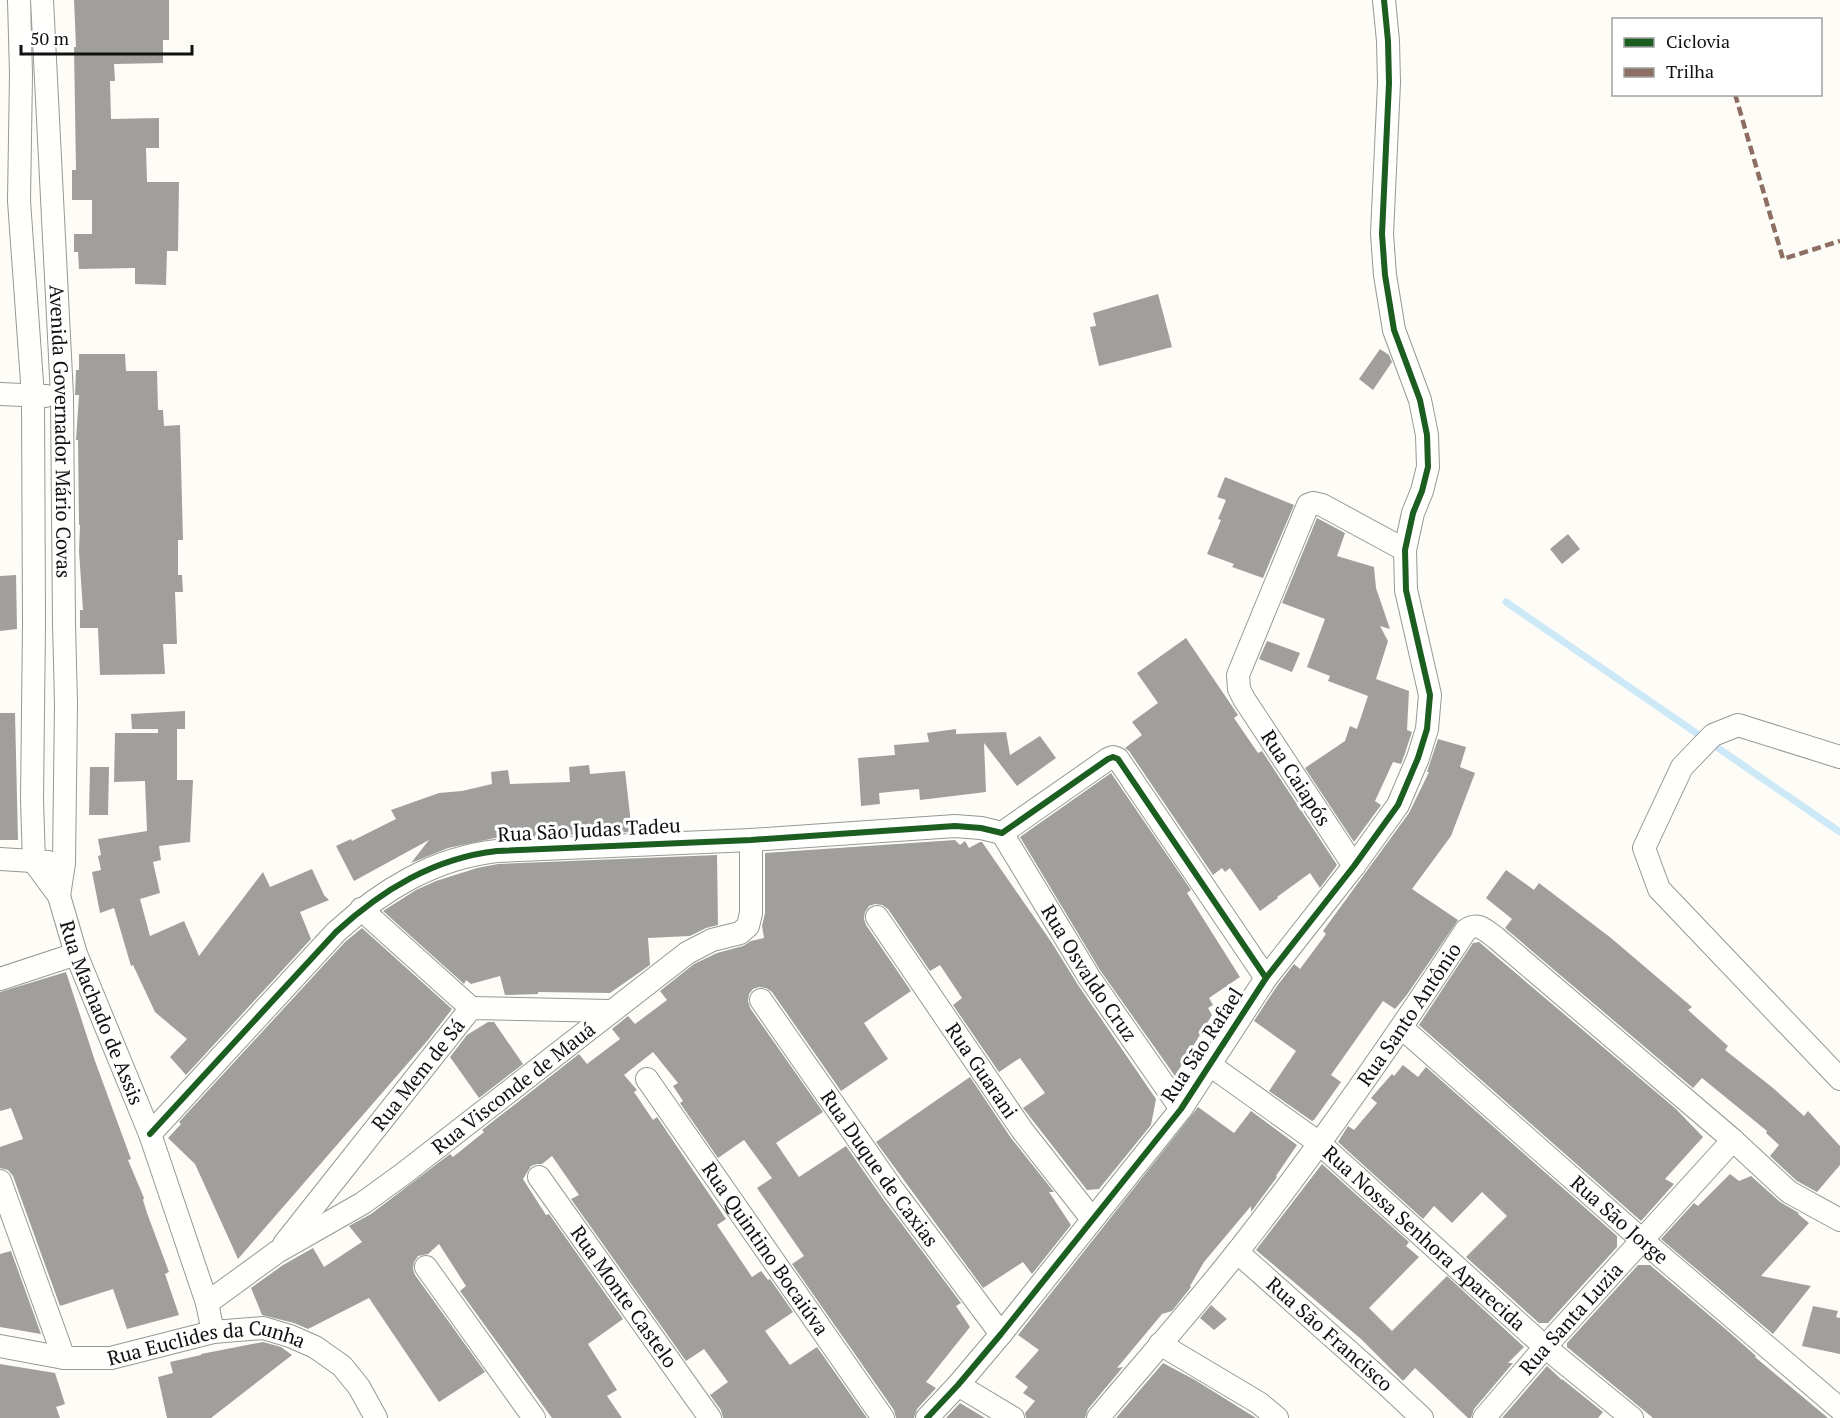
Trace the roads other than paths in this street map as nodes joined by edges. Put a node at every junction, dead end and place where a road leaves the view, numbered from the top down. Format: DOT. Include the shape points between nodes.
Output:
graph roads {
  1 [pos="19,0"];
  2 [pos="42,0"];
  3 [pos="1384,0"];
  4 [pos="0,177"];
  5 [pos="19,201"];
  6 [pos="52,204"];
  7 [pos="0,394"];
  8 [pos="33,396"];
  9 [pos="62,396"];
  10 [pos="1405,550"];
  11 [pos="63,623"];
  12 [pos="34,624"];
  13 [pos="1840,757"];
  14 [pos="1002,833"];
  15 [pos="751,840"];
  16 [pos="0,859"];
  17 [pos="34,862"];
  18 [pos="64,863"];
  19 [pos="1354,866"];
  20 [pos="59,896"];
  21 [pos="361,909"];
  22 [pos="877,917"];
  23 [pos="76,954"];
  24 [pos="1266,978"];
  25 [pos="0,979"];
  26 [pos="761,1000"];
  27 [pos="471,1008"];
  28 [pos="611,1011"];
  29 [pos="1402,1028"];
  30 [pos="1210,1065"];
  31 [pos="647,1079"];
  32 [pos="1840,1079"];
  33 [pos="1181,1109"];
  34 [pos="150,1134"];
  35 [pos="1733,1140"];
  36 [pos="1319,1143"];
  37 [pos="539,1177"];
  38 [pos="0,1181"];
  39 [pos="1092,1219"];
  40 [pos="1840,1220"];
  41 [pos="1642,1240"];
  42 [pos="277,1252"];
  43 [pos="1237,1252"];
  44 [pos="426,1267"];
  45 [pos="207,1303"];
  46 [pos="213,1332"];
  47 [pos="1001,1334"];
  48 [pos="1160,1344"];
  49 [pos="0,1346"];
  50 [pos="1545,1347"];
  51 [pos="64,1358"];
  52 [pos="958,1385"];
  53 [pos="1840,1409"];
  54 [pos="376,1418"];
  55 [pos="534,1418"];
  56 [pos="710,1418"];
  57 [pos="883,1418"];
  58 [pos="927,1418"];
  59 [pos="1013,1418"];
  60 [pos="1098,1418"];
  61 [pos="1277,1418"];
  62 [pos="1422,1418"];
  63 [pos="1484,1418"];
  64 [pos="1632,1418"];
  1 -- 5 [label="street, Avenida Governador Mário Covas"];
  2 -- 6 [label="street, Avenida Governador Mário Covas"];
  3 -- 10 [label="street, Rua São Rafael" via="1389,83 1382,234 1385,275 1394,330 1420,400 1427,435 1428,467"];
  4 -- 5 [label="street"];
  5 -- 6 [label="street"];
  5 -- 8 [label="street, Avenida Governador Mário Covas"];
  6 -- 9 [label="street, Avenida Governador Mário Covas"];
  7 -- 8 [label="street"];
  8 -- 9 [label="street"];
  8 -- 12 [label="street, Avenida Governador Mário Covas"];
  9 -- 11 [label="street, Avenida Governador Mário Covas"];
  10 -- 19 [label="street, Rua São Rafael" via="1406,590 1430,695 1430,714 1418,758 1398,805"];
  10 -- 19 [label="street, Rua Caiapós" via="1322,505 1308,505 1239,669 1239,689"];
  11 -- 12 [label="street"];
  11 -- 18 [label="street, Avenida Governador Mário Covas"];
  12 -- 17 [label="street, Avenida Governador Mário Covas"];
  13 -- 32 [label="street" via="1737,725 1707,740 1682,766 1644,848 1659,889"];
  14 -- 15 [label="street, Rua São Judas Tadeu" via="955,825"];
  14 -- 24 [label="street" via="1108,759 1116,758"];
  14 -- 33 [label="street, Rua Osvaldo Cruz" via="1089,976"];
  15 -- 21 [label="street, Rua São Judas Tadeu" via="482,852 432,866"];
  15 -- 28 [label="street, Rua Visconde de Mauá" via="748,926 740,933 712,940 687,953"];
  16 -- 17 [label="street"];
  17 -- 18 [label="street"];
  17 -- 20 [label="street, Rua Machado de Assis"];
  18 -- 20 [label="street, Rua Machado de Assis"];
  19 -- 24 [label="street, Rua São Rafael"];
  20 -- 23 [label="street, Rua Machado de Assis"];
  21 -- 27 [label="street"];
  21 -- 34 [label="street, Rua São Judas Tadeu" via="323,945"];
  22 -- 39 [label="street, Rua Guarani" via="1022,1130"];
  23 -- 25 [label="street"];
  23 -- 34 [label="street, Rua Machado de Assis"];
  24 -- 30 [label="street, Rua São Rafael"];
  26 -- 47 [label="street, Rua Duque de Caxias" via="894,1191"];
  27 -- 28 [label="street, Rua Mem de Sá"];
  27 -- 42 [label="street, Rua Mem de Sá"];
  28 -- 42 [label="street, Rua Visconde de Mauá" via="363,1203"];
  29 -- 35 [label="street, Rua Santo Antônio" via="1466,930 1480,926"];
  29 -- 36 [label="street, Rua Santo Antônio"];
  29 -- 41 [label="street, Rua São Jorge"];
  30 -- 33 [label="street, Rua São Rafael"];
  30 -- 36 [label="street, Rua Nossa Senhora Aparecida"];
  31 -- 57 [label="street, Rua Quintino Bocaiúva"];
  33 -- 39 [label="street, Rua São Rafael"];
  34 -- 45 [label="street, Rua Machado de Assis"];
  35 -- 40 [label="street, Rua Santo Antônio" via="1789,1192"];
  35 -- 41 [label="street, Rua Santa Luzia"];
  36 -- 43 [label="street, Rua Santo Antônio"];
  36 -- 50 [label="street, Rua Nossa Senhora Aparecida"];
  37 -- 56 [label="street, Rua Monte Castelo"];
  38 -- 51 [label="street"];
  39 -- 47 [label="street, Rua São Rafael"];
  41 -- 50 [label="street, Rua Santa Luzia"];
  41 -- 53 [label="street, Rua São Jorge"];
  42 -- 45 [label="street, Rua Visconde de Mauá"];
  43 -- 48 [label="street, Rua Santo Antônio"];
  43 -- 62 [label="street, Rua São Francisco"];
  44 -- 55 [label="street"];
  45 -- 46 [label="street, Rua Machado de Assis"];
  46 -- 51 [label="street, Rua Euclides da Cunha" via="111,1358"];
  46 -- 54 [label="street, Rua Euclides da Cunha" via="263,1328 315,1347 342,1366"];
  47 -- 52 [label="street, Rua São Rafael"];
  48 -- 60 [label="street, Rua Santo Antônio"];
  48 -- 61 [label="street" via="1259,1403"];
  49 -- 51 [label="street, Rua Euclides da Cunha"];
  50 -- 63 [label="street, Rua Santa Luzia"];
  50 -- 64 [label="street, Rua Nossa Senhora Aparecida"];
  52 -- 58 [label="street, Rua São Rafael"];
  52 -- 59 [label="street"];
}
